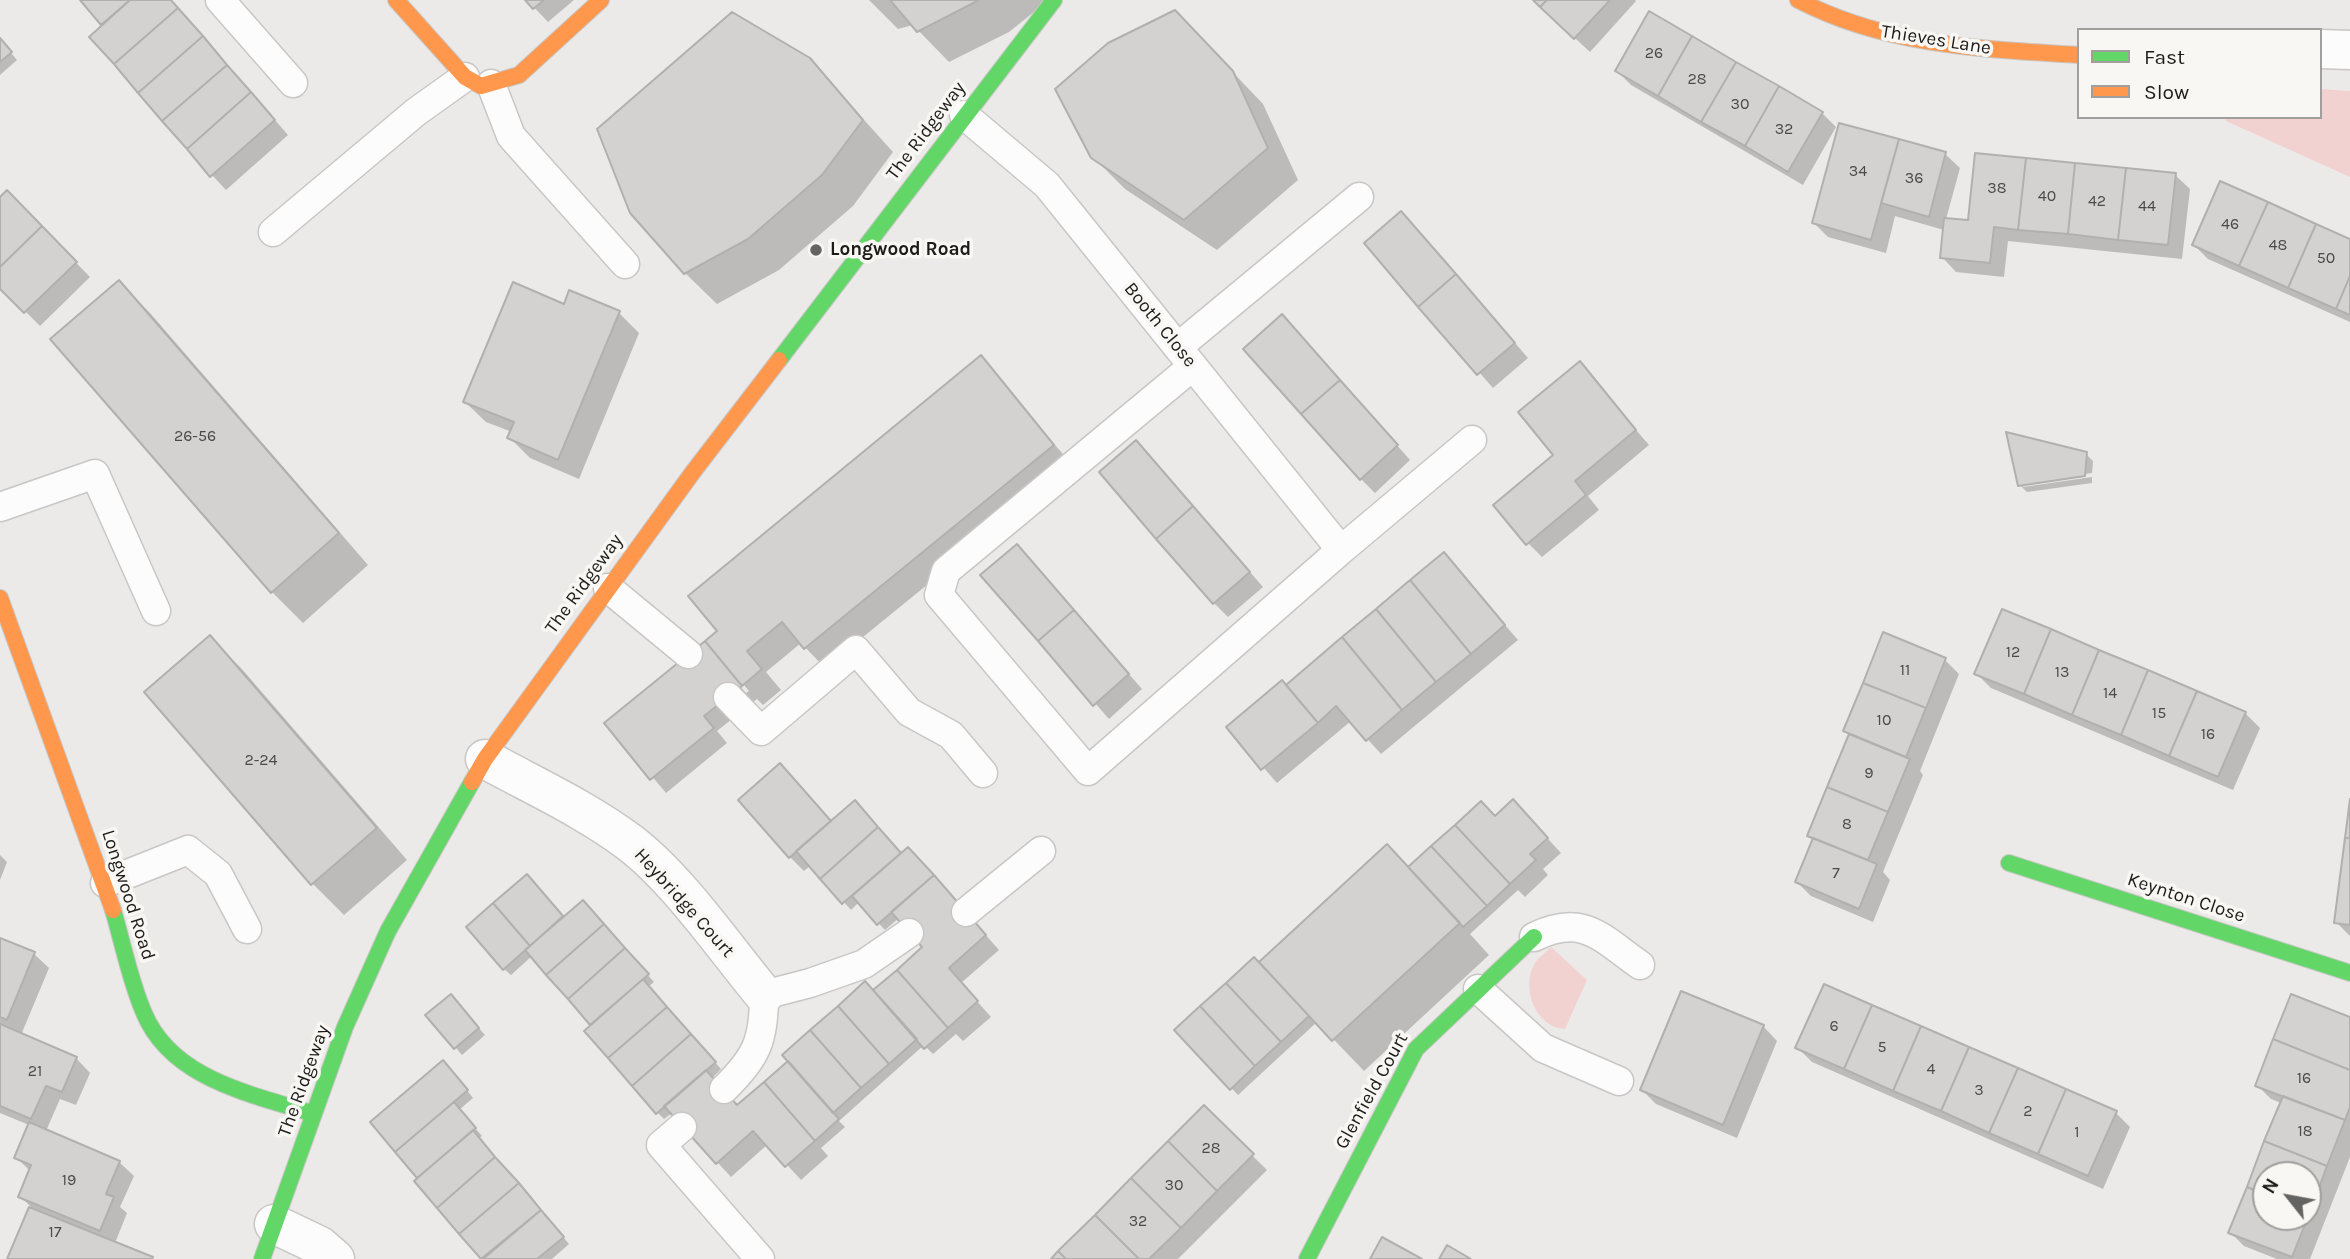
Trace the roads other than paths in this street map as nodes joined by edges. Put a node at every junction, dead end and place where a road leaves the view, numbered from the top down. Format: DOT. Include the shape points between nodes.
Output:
graph roads {
  1 [pos="220,0"];
  2 [pos="396,0"];
  3 [pos="601,0"];
  4 [pos="1054,0"];
  5 [pos="1798,0"];
  6 [pos="2322,49"];
  7 [pos="2350,50"];
  8 [pos="2077,55"];
  9 [pos="478,80"];
  10 [pos="293,83"];
  11 [pos="964,115"];
  12 [pos="1359,197"];
  13 [pos="273,232"];
  14 [pos="625,264"];
  15 [pos="1186,356"];
  16 [pos="1472,440"];
  17 [pos="0,507"];
  18 [pos="1341,550"];
  19 [pos="607,587"];
  20 [pos="0,598"];
  21 [pos="156,611"];
  22 [pos="688,654"];
  23 [pos="728,697"];
  24 [pos="485,759"];
  25 [pos="983,773"];
  26 [pos="1041,851"];
  27 [pos="2009,863"];
  28 [pos="105,883"];
  29 [pos="966,912"];
  30 [pos="247,929"];
  31 [pos="909,933"];
  32 [pos="1534,937"];
  33 [pos="1640,965"];
  34 [pos="2350,973"];
  35 [pos="1478,989"];
  36 [pos="764,995"];
  37 [pos="1619,1081"];
  38 [pos="724,1089"];
  39 [pos="314,1114"];
  40 [pos="682,1126"];
  41 [pos="268,1241"];
  42 [pos="335,1259"];
  43 [pos="760,1259"];
  44 [pos="1307,1259"];
  1 -- 10 [label="lane"];
  2 -- 9 [label="street"];
  3 -- 9 [label="street" via="519,75"];
  4 -- 11 [label="street, The Ridgeway"];
  5 -- 8 [label="street, Thieves Lane" via="1854,25 1905,38 1959,47"];
  6 -- 7 [label="street"];
  9 -- 13 [label="lane" via="416,112"];
  9 -- 14 [label="lane" via="511,136"];
  11 -- 15 [label="lane, Booth Close" via="1047,185"];
  11 -- 19 [label="street, The Ridgeway"];
  12 -- 15 [label="lane"];
  15 -- 18 [label="lane, Booth Close"];
  15 -- 18 [label="lane" via="946,571 939,594 1088,771"];
  16 -- 18 [label="lane"];
  17 -- 21 [label="lane" via="95,474"];
  19 -- 22 [label="lane"];
  19 -- 24 [label="street, The Ridgeway"];
  20 -- 28 [label="street, Longwood Road"];
  23 -- 25 [label="lane" via="761,731 856,650 909,712 951,734"];
  24 -- 36 [label="street, Heybridge Court" via="631,844 661,872"];
  24 -- 39 [label="street, The Ridgeway" via="388,931 345,1027"];
  26 -- 29 [label="lane"];
  27 -- 34 [label="street, Keynton Close"];
  28 -- 30 [label="lane" via="188,849 218,874"];
  28 -- 39 [label="street, Longwood Road" via="144,1014 165,1044 187,1066 220,1084"];
  31 -- 36 [label="lane" via="864,964"];
  32 -- 33 [label="lane" via="1556,926 1576,926 1595,933"];
  32 -- 35 [label="street, Glenfield Court"];
  35 -- 37 [label="lane" via="1543,1048"];
  35 -- 44 [label="street, Glenfield Court" via="1416,1049"];
  36 -- 38 [label="lane" via="764,1032 758,1049"];
  39 -- 41 [label="street, The Ridgeway"];
  40 -- 43 [label="lane" via="661,1146"];
  41 -- 42 [label="street" via="320,1246"];
}
